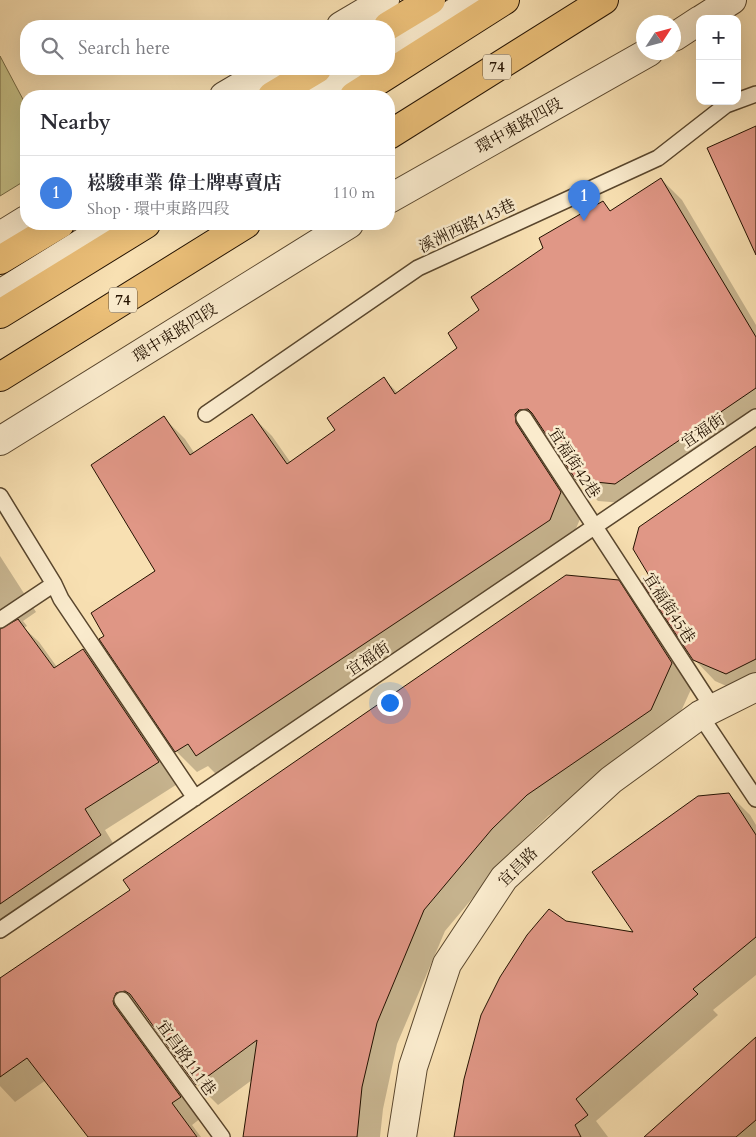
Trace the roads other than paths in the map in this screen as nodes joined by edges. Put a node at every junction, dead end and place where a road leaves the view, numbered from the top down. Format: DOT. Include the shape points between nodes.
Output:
graph roads {
  1 [pos="386,0"];
  2 [pos="431,0"];
  3 [pos="475,0"];
  4 [pos="505,0"];
  5 [pos="604,0"];
  6 [pos="732,0"];
  7 [pos="709,15"];
  8 [pos="351,20"];
  9 [pos="395,22"];
  10 [pos="696,23"];
  11 [pos="681,33"];
  12 [pos="395,49"];
  13 [pos="636,59"];
  14 [pos="395,70"];
  15 [pos="260,75"];
  16 [pos="307,75"];
  17 [pos="354,75"];
  18 [pos="387,75"];
  19 [pos="234,90"];
  20 [pos="282,90"];
  21 [pos="330,90"];
  22 [pos="363,90"];
  23 [pos="756,94"];
  24 [pos="395,130"];
  25 [pos="395,196"];
  26 [pos="20,224"];
  27 [pos="50,230"];
  28 [pos="103,230"];
  29 [pos="136,230"];
  30 [pos="236,230"];
  31 [pos="339,230"];
  32 [pos="0,236"];
  33 [pos="0,260"];
  34 [pos="0,294"];
  35 [pos="0,314"];
  36 [pos="0,377"];
  37 [pos="206,414"];
  38 [pos="756,417"];
  39 [pos="524,418"];
  40 [pos="0,441"];
  41 [pos="0,496"];
  42 [pos="594,526"];
  43 [pos="54,584"];
  44 [pos="0,620"];
  45 [pos="756,687"];
  46 [pos="707,712"];
  47 [pos="195,798"];
  48 [pos="756,799"];
  49 [pos="0,930"];
  50 [pos="122,1000"];
  51 [pos="222,1137"];
  52 [pos="402,1137"];
  1 -- 8 [label="street"];
  2 -- 9 [label="highway"];
  3 -- 12 [label="street"];
  4 -- 14 [label="highway"];
  5 -- 24 [label="highway, 74"];
  6 -- 7 [label="street"];
  10 -- 11 [label="street"];
  13 -- 25 [label="street, 環中東路四段"];
  15 -- 19 [label="street"];
  16 -- 20 [label="highway"];
  17 -- 21 [label="street"];
  18 -- 22 [label="highway"];
  23 -- 37 [label="lane, 溪洲西路143巷" via="726,105 658,158 418,268"];
  26 -- 32 [label="street"];
  27 -- 33 [label="highway"];
  28 -- 34 [label="street"];
  29 -- 35 [label="highway"];
  30 -- 36 [label="highway, 74"];
  31 -- 40 [label="street, 環中東路四段"];
  38 -- 42 [label="lane, 宜福街"];
  39 -- 42 [label="lane, 宜福街42巷"];
  41 -- 43 [label="lane"];
  42 -- 46 [label="lane, 宜福街45巷"];
  42 -- 47 [label="lane, 宜福街"];
  43 -- 44 [label="lane"];
  43 -- 47 [label="lane"];
  45 -- 46 [label="street, 宜昌路"];
  46 -- 48 [label="lane, 宜福街45巷"];
  46 -- 52 [label="street, 宜昌路" via="611,780 504,878 447,964 412,1067"];
  47 -- 49 [label="lane, 宜福街"];
  50 -- 51 [label="lane, 宜昌路111巷"];
}
